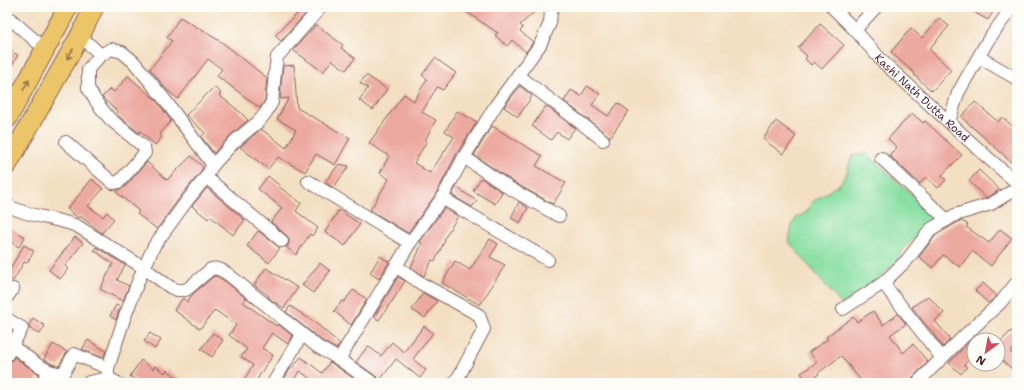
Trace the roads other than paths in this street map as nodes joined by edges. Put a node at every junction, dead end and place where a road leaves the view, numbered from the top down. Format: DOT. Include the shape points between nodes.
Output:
graph roads {
  1 [pos="68,7"];
  2 [pos="94,7"];
  3 [pos="321,7"];
  4 [pos="832,7"];
  5 [pos="876,7"];
  6 [pos="1012,7"];
  7 [pos="550,8"];
  8 [pos="1017,10"];
  9 [pos="7,16"];
  10 [pos="855,30"];
  11 [pos="80,36"];
  12 [pos="45,49"];
  13 [pos="101,55"];
  14 [pos="979,57"];
  15 [pos="518,75"];
  16 [pos="1017,79"];
  17 [pos="7,119"];
  18 [pos="949,122"];
  19 [pos="603,140"];
  20 [pos="66,142"];
  21 [pos="464,157"];
  22 [pos="880,158"];
  23 [pos="7,165"];
  24 [pos="213,165"];
  25 [pos="206,177"];
  26 [pos="308,181"];
  27 [pos="1017,183"];
  28 [pos="1017,188"];
  29 [pos="442,198"];
  30 [pos="7,205"];
  31 [pos="559,216"];
  32 [pos="947,220"];
  33 [pos="282,241"];
  34 [pos="410,243"];
  35 [pos="548,260"];
  36 [pos="396,266"];
  37 [pos="144,268"];
  38 [pos="1017,282"];
  39 [pos="883,283"];
  40 [pos="843,309"];
  41 [pos="7,319"];
  42 [pos="302,335"];
  43 [pos="10,351"];
  44 [pos="942,358"];
  45 [pos="339,359"];
  46 [pos="48,371"];
  47 [pos="110,378"];
  48 [pos="42,383"];
  49 [pos="88,383"];
  50 [pos="273,383"];
  51 [pos="373,383"];
  52 [pos="454,383"];
  53 [pos="917,383"];
  1 -- 12 [label="main road"];
  2 -- 11 [label="main road"];
  3 -- 24 [label="street" via="277,57 272,102 265,114"];
  4 -- 10 [label="street, Kashi Nath Dutta Road"];
  5 -- 10 [label="street"];
  6 -- 8 [label="street"];
  6 -- 14 [label="street"];
  7 -- 15 [label="street" via="550,23 540,45"];
  9 -- 12 [label="street"];
  10 -- 18 [label="street, Kashi Nath Dutta Road" via="882,61"];
  11 -- 13 [label="street"];
  11 -- 23 [label="main road, one-way"];
  17 -- 12 [label="main road, one-way"];
  13 -- 20 [label="street" via="88,69 88,88 110,119 144,147 145,153 119,182 113,183"];
  13 -- 24 [label="street" via="111,49 122,52 134,62"];
  14 -- 16 [label="street"];
  14 -- 18 [label="street" via="958,93"];
  15 -- 19 [label="street"];
  15 -- 21 [label="street"];
  18 -- 27 [label="street, Kashi Nath Dutta Road"];
  21 -- 29 [label="street"];
  21 -- 31 [label="street" via="509,188"];
  22 -- 32 [label="street"];
  24 -- 25 [label="street"];
  25 -- 33 [label="street"];
  25 -- 37 [label="street" via="154,246"];
  26 -- 34 [label="street"];
  28 -- 32 [label="street" via="991,204"];
  29 -- 34 [label="street"];
  29 -- 35 [label="street"];
  30 -- 37 [label="street" via="26,213 77,226"];
  32 -- 39 [label="street" via="931,229"];
  34 -- 36 [label="street"];
  36 -- 45 [label="street"];
  36 -- 52 [label="street" via="422,284 479,315 484,329"];
  37 -- 42 [label="street" via="170,287 186,290 211,269 219,268"];
  37 -- 47 [label="street" via="127,312"];
  38 -- 44 [label="street" via="1001,302"];
  39 -- 40 [label="street"];
  39 -- 44 [label="street"];
  41 -- 43 [label="street" via="22,328"];
  42 -- 45 [label="street"];
  42 -- 50 [label="street"];
  43 -- 46 [label="street"];
  44 -- 53 [label="street"];
  45 -- 51 [label="street"];
  46 -- 47 [label="street" via="63,374 74,354"];
  46 -- 48 [label="street"];
  47 -- 49 [label="street"];
}
